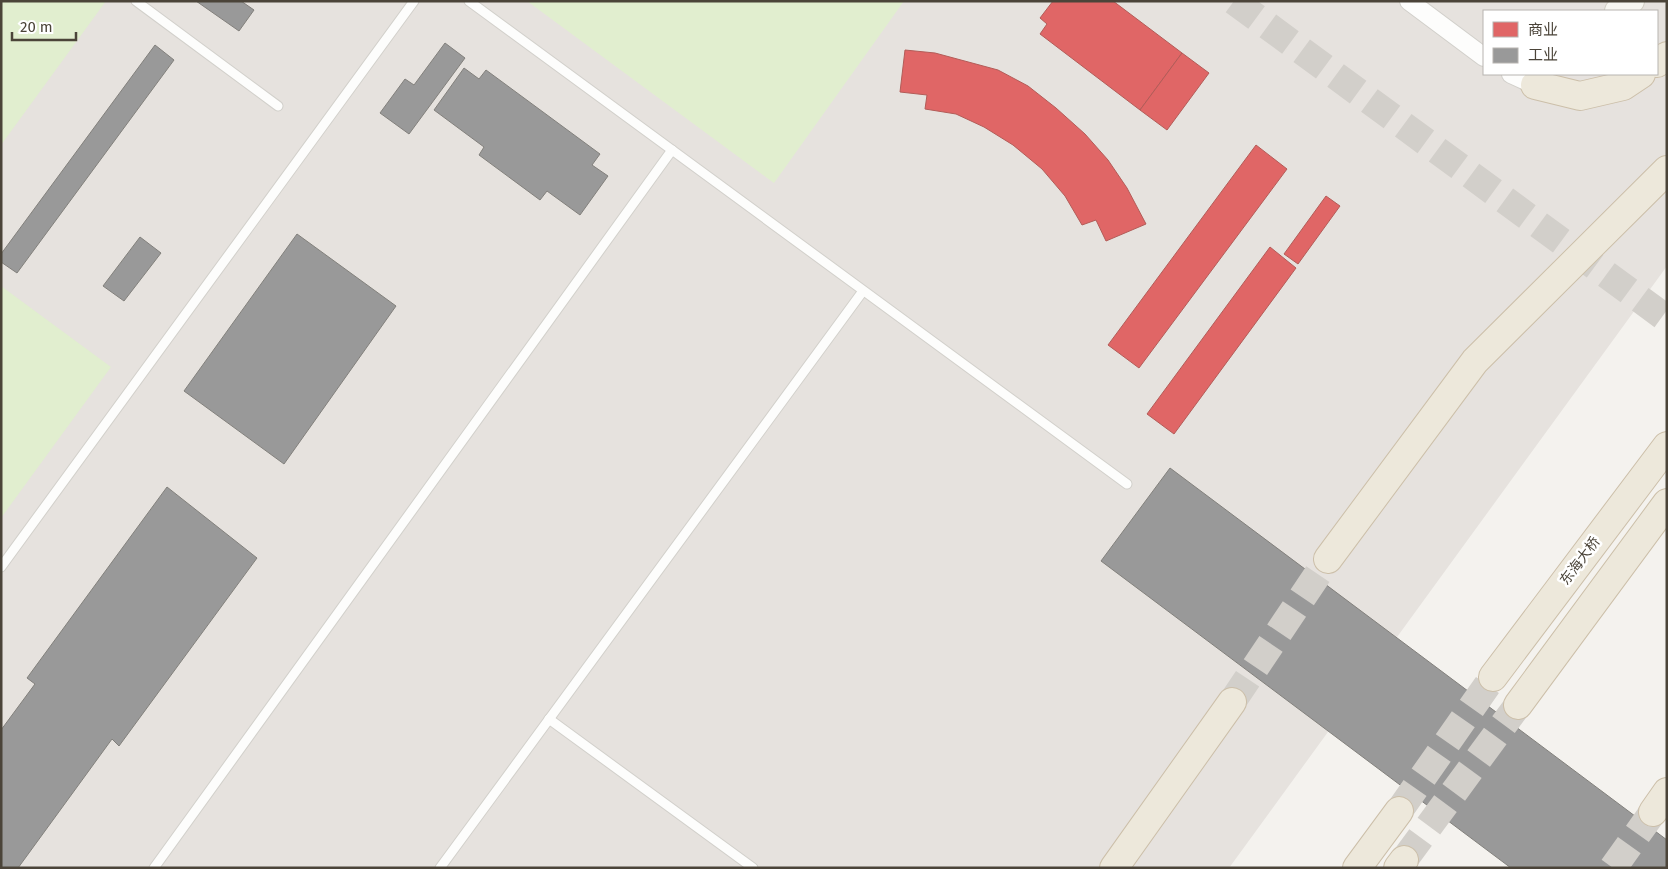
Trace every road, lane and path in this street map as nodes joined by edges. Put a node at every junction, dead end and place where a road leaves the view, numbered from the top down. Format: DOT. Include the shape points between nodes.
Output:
graph roads {
  1 [pos="136,1"];
  2 [pos="414,1"];
  3 [pos="469,1"];
  4 [pos="1409,1"];
  5 [pos="1632,1"];
  6 [pos="1618,10"];
  7 [pos="1483,56"];
  8 [pos="1640,75"];
  9 [pos="1531,77"];
  10 [pos="278,106"];
  11 [pos="672,150"];
  12 [pos="1667,170"];
  13 [pos="863,291"];
  14 [pos="1667,446"];
  15 [pos="1127,484"];
  16 [pos="1667,503"];
  17 [pos="1328,559"];
  18 [pos="1,567"];
  19 [pos="1493,676"];
  20 [pos="1232,702"];
  21 [pos="1518,705"];
  22 [pos="549,720"];
  23 [pos="1399,811"];
  24 [pos="154,868"];
  25 [pos="440,868"];
  26 [pos="753,868"];
  27 [pos="1114,868"];
  28 [pos="1357,868"];
  1 -- 10 [label="lane"];
  2 -- 18 [label="lane"];
  3 -- 11 [label="lane"];
  4 -- 7 [label="street"];
  5 -- 6 [label="main road"];
  8 -- 9 [label="highway" via="1623,86 1580,96"];
  11 -- 13 [label="lane"];
  11 -- 24 [label="lane"];
  12 -- 17 [label="highway" via="1475,361"];
  13 -- 15 [label="lane"];
  13 -- 22 [label="lane"];
  14 -- 19 [label="highway, 东海大桥"];
  16 -- 21 [label="highway"];
  20 -- 27 [label="highway"];
  22 -- 25 [label="lane"];
  22 -- 26 [label="lane"];
  23 -- 28 [label="highway"];
}
